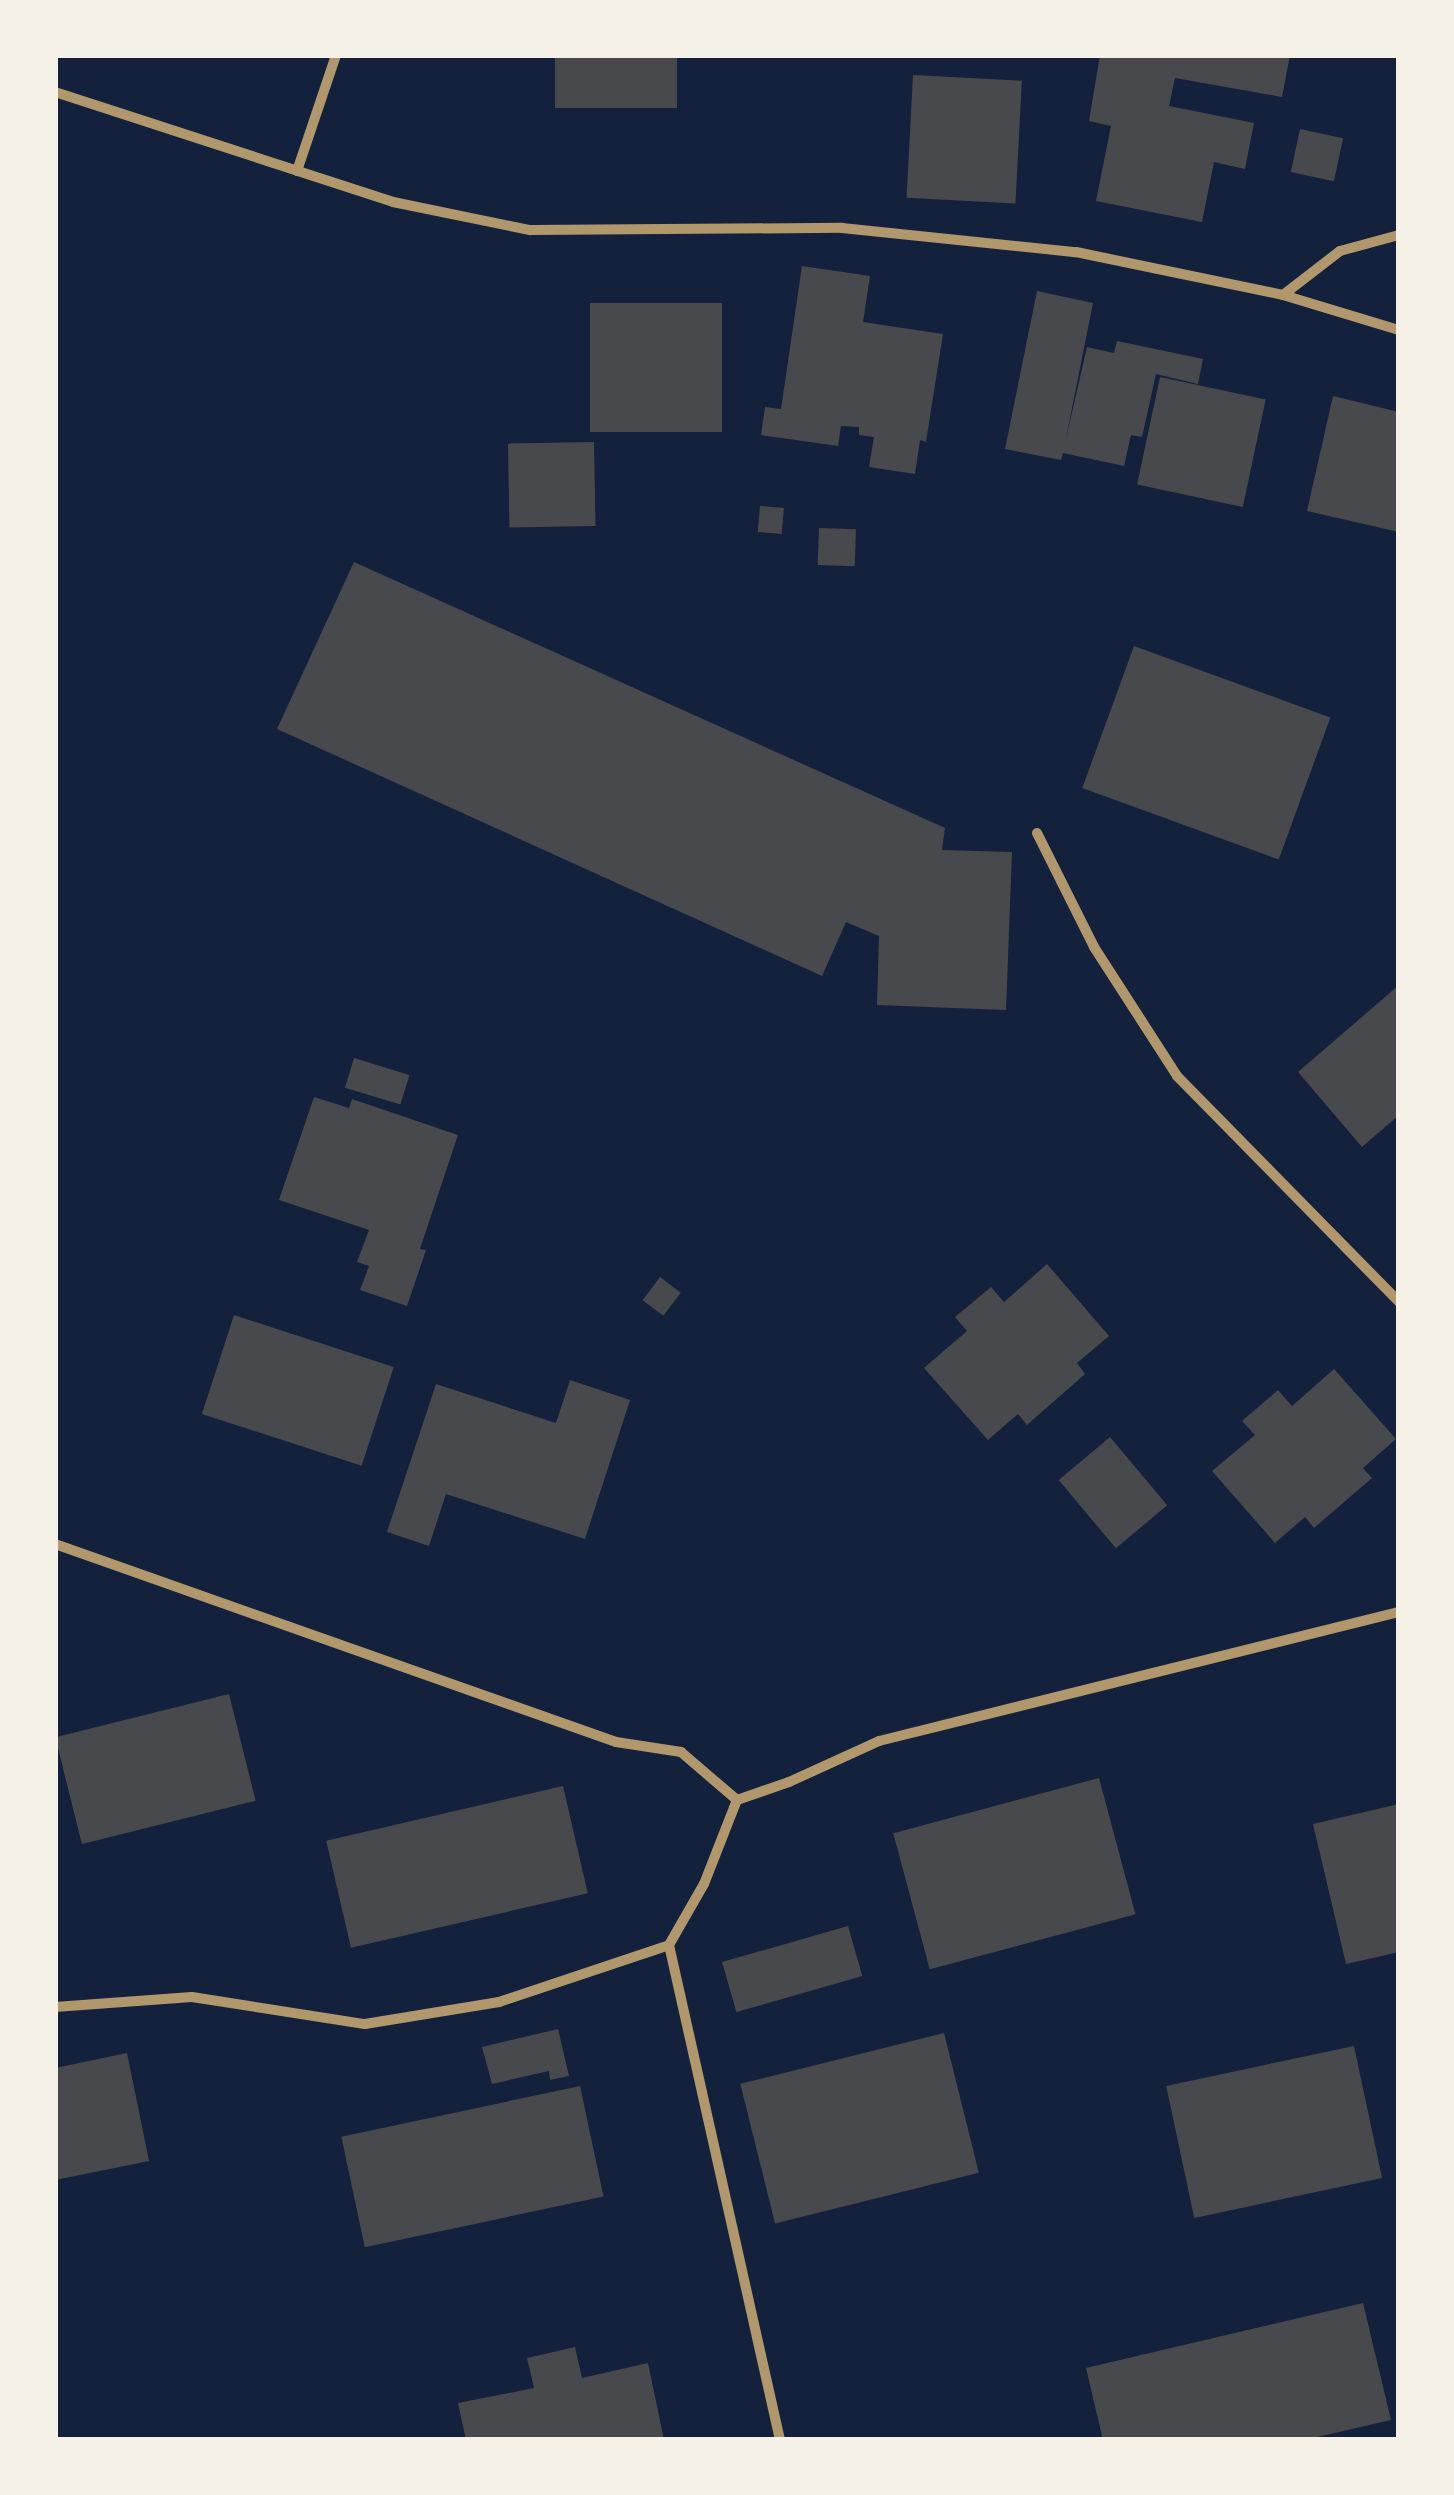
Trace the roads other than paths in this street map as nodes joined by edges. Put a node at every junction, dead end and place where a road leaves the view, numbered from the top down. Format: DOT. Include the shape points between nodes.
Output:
graph roads {
  1 [pos="336,55"];
  2 [pos="55,92"];
  3 [pos="298,171"];
  4 [pos="1399,235"];
  5 [pos="1282,295"];
  6 [pos="1399,330"];
  7 [pos="1037,833"];
  8 [pos="1399,1302"];
  9 [pos="55,1544"];
  10 [pos="1399,1612"];
  11 [pos="736,1800"];
  12 [pos="669,1945"];
  13 [pos="55,2006"];
  14 [pos="780,2440"];
  1 -- 3 [label="street"];
  2 -- 3 [label="street"];
  3 -- 5 [label="street" via="393,202 530,230 842,228 1076,252"];
  4 -- 5 [label="street" via="1340,251"];
  5 -- 6 [label="street"];
  7 -- 8 [label="street" via="1094,947 1177,1076"];
  9 -- 11 [label="street" via="616,1742 681,1752"];
  10 -- 11 [label="street" via="879,1741"];
  11 -- 12 [label="street" via="704,1884"];
  12 -- 13 [label="street" via="498,2002 365,2024 192,1996"];
  12 -- 14 [label="street"];
}
